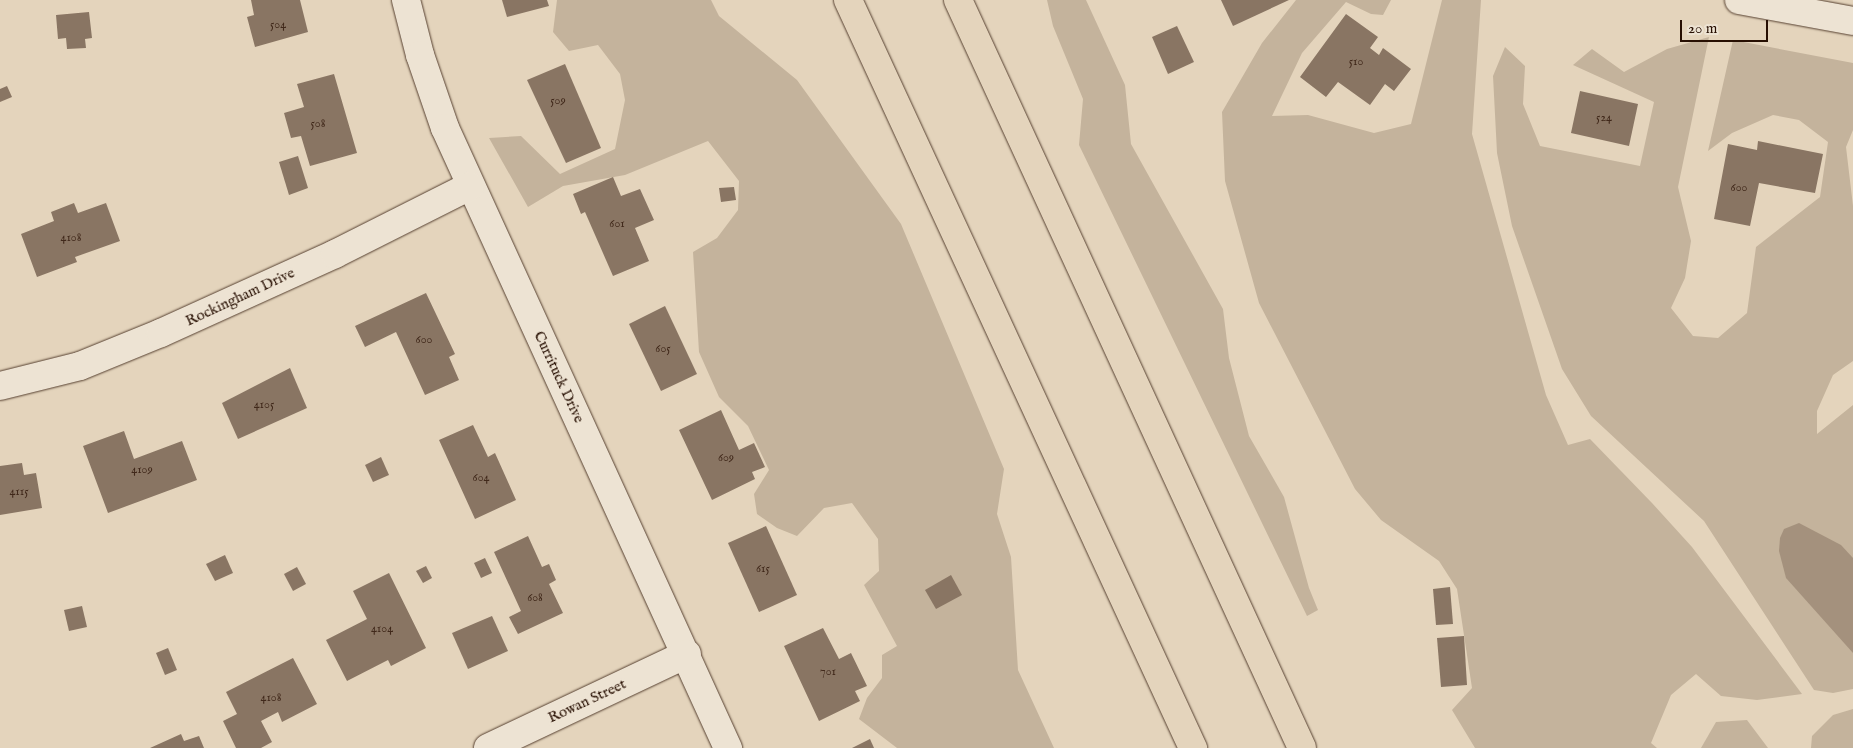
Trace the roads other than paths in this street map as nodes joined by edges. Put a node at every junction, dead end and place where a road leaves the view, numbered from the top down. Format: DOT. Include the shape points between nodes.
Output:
graph roads {
  1 [pos="406,0"];
  2 [pos="848,0"];
  3 [pos="958,0"];
  4 [pos="1752,1"];
  5 [pos="1853,21"];
  6 [pos="470,186"];
  7 [pos="0,386"];
  8 [pos="687,654"];
  9 [pos="488,748"];
  10 [pos="728,748"];
  11 [pos="1193,748"];
  12 [pos="1302,748"];
  1 -- 6 [label="street, Currituck Drive" via="420,55 445,128"];
  2 -- 11 [label="highway"];
  3 -- 12 [label="highway"];
  4 -- 5 [label="street"];
  6 -- 7 [label="street, Rockingham Drive" via="335,254 161,333 80,366"];
  6 -- 8 [label="street, Currituck Drive"];
  8 -- 9 [label="street, Rowan Street"];
  8 -- 10 [label="street, Currituck Drive"];
}
